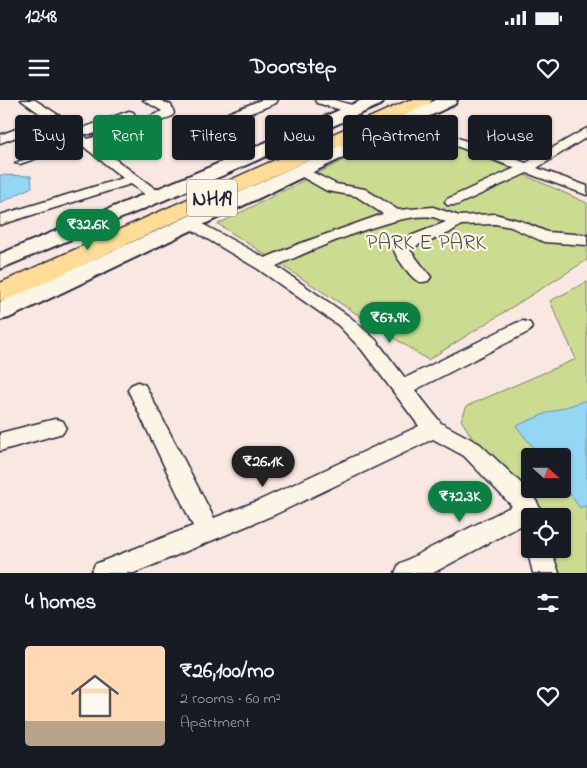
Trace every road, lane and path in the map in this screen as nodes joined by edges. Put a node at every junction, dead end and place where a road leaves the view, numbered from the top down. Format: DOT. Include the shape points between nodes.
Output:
graph roads {
  1 [pos="29,100"];
  2 [pos="148,100"];
  3 [pos="272,100"];
  4 [pos="321,100"];
  5 [pos="376,100"];
  6 [pos="404,100"];
  7 [pos="423,100"];
  8 [pos="449,100"];
  9 [pos="355,110"];
  10 [pos="52,115"];
  11 [pos="234,115"];
  12 [pos="418,115"];
  13 [pos="587,132"];
  14 [pos="15,133"];
  15 [pos="0,139"];
  16 [pos="83,140"];
  17 [pos="83,141"];
  18 [pos="458,142"];
  19 [pos="343,150"];
  20 [pos="26,160"];
  21 [pos="18,163"];
  22 [pos="527,168"];
  23 [pos="300,170"];
  24 [pos="134,178"];
  25 [pos="587,191"];
  26 [pos="156,196"];
  27 [pos="452,202"];
  28 [pos="395,215"];
  29 [pos="0,220"];
  30 [pos="458,221"];
  31 [pos="192,224"];
  32 [pos="587,240"];
  33 [pos="0,262"];
  34 [pos="264,265"];
  35 [pos="422,277"];
  36 [pos="0,280"];
  37 [pos="0,293"];
  38 [pos="0,312"];
  39 [pos="524,327"];
  40 [pos="402,388"];
  41 [pos="138,390"];
  42 [pos="54,427"];
  43 [pos="433,429"];
  44 [pos="0,442"];
  45 [pos="526,508"];
  46 [pos="521,516"];
  47 [pos="208,531"];
  48 [pos="542,558"];
  49 [pos="104,573"];
  50 [pos="408,573"];
  51 [pos="546,573"];
  1 -- 10 [label="street"];
  2 -- 16 [label="street" via="167,108 168,113 136,128"];
  3 -- 11 [label="street"];
  4 -- 9 [label="street"];
  5 -- 9 [label="main road"];
  6 -- 36 [label="highway, NH19"];
  7 -- 37 [label="highway, NH19"];
  8 -- 12 [label="main road"];
  9 -- 26 [label="main road"];
  13 -- 22 [label="street"];
  14 -- 15 [label="street"];
  17 -- 24 [label="street"];
  18 -- 22 [label="street"];
  19 -- 23 [label="main road"];
  20 -- 21 [label="lane"];
  22 -- 25 [label="street"];
  22 -- 27 [label="street"];
  23 -- 28 [label="street" via="332,188 360,192"];
  23 -- 31 [label="main road"];
  24 -- 26 [label="street"];
  24 -- 29 [label="street"];
  26 -- 33 [label="main road"];
  28 -- 30 [label="street" via="433,212"];
  28 -- 34 [label="street"];
  30 -- 32 [label="street" via="494,219 516,224 544,237"];
  30 -- 35 [label="street" via="452,227 409,242 402,248 402,253"];
  31 -- 34 [label="street"];
  31 -- 38 [label="main road"];
  34 -- 40 [label="street" via="344,321 368,344"];
  39 -- 40 [label="street"];
  40 -- 43 [label="street"];
  41 -- 47 [label="street"];
  42 -- 44 [label="street"];
  43 -- 45 [label="street" via="472,450"];
  43 -- 47 [label="street" via="268,508"];
  46 -- 50 [label="street"];
  47 -- 49 [label="street"];
  48 -- 51 [label="street"];
}
